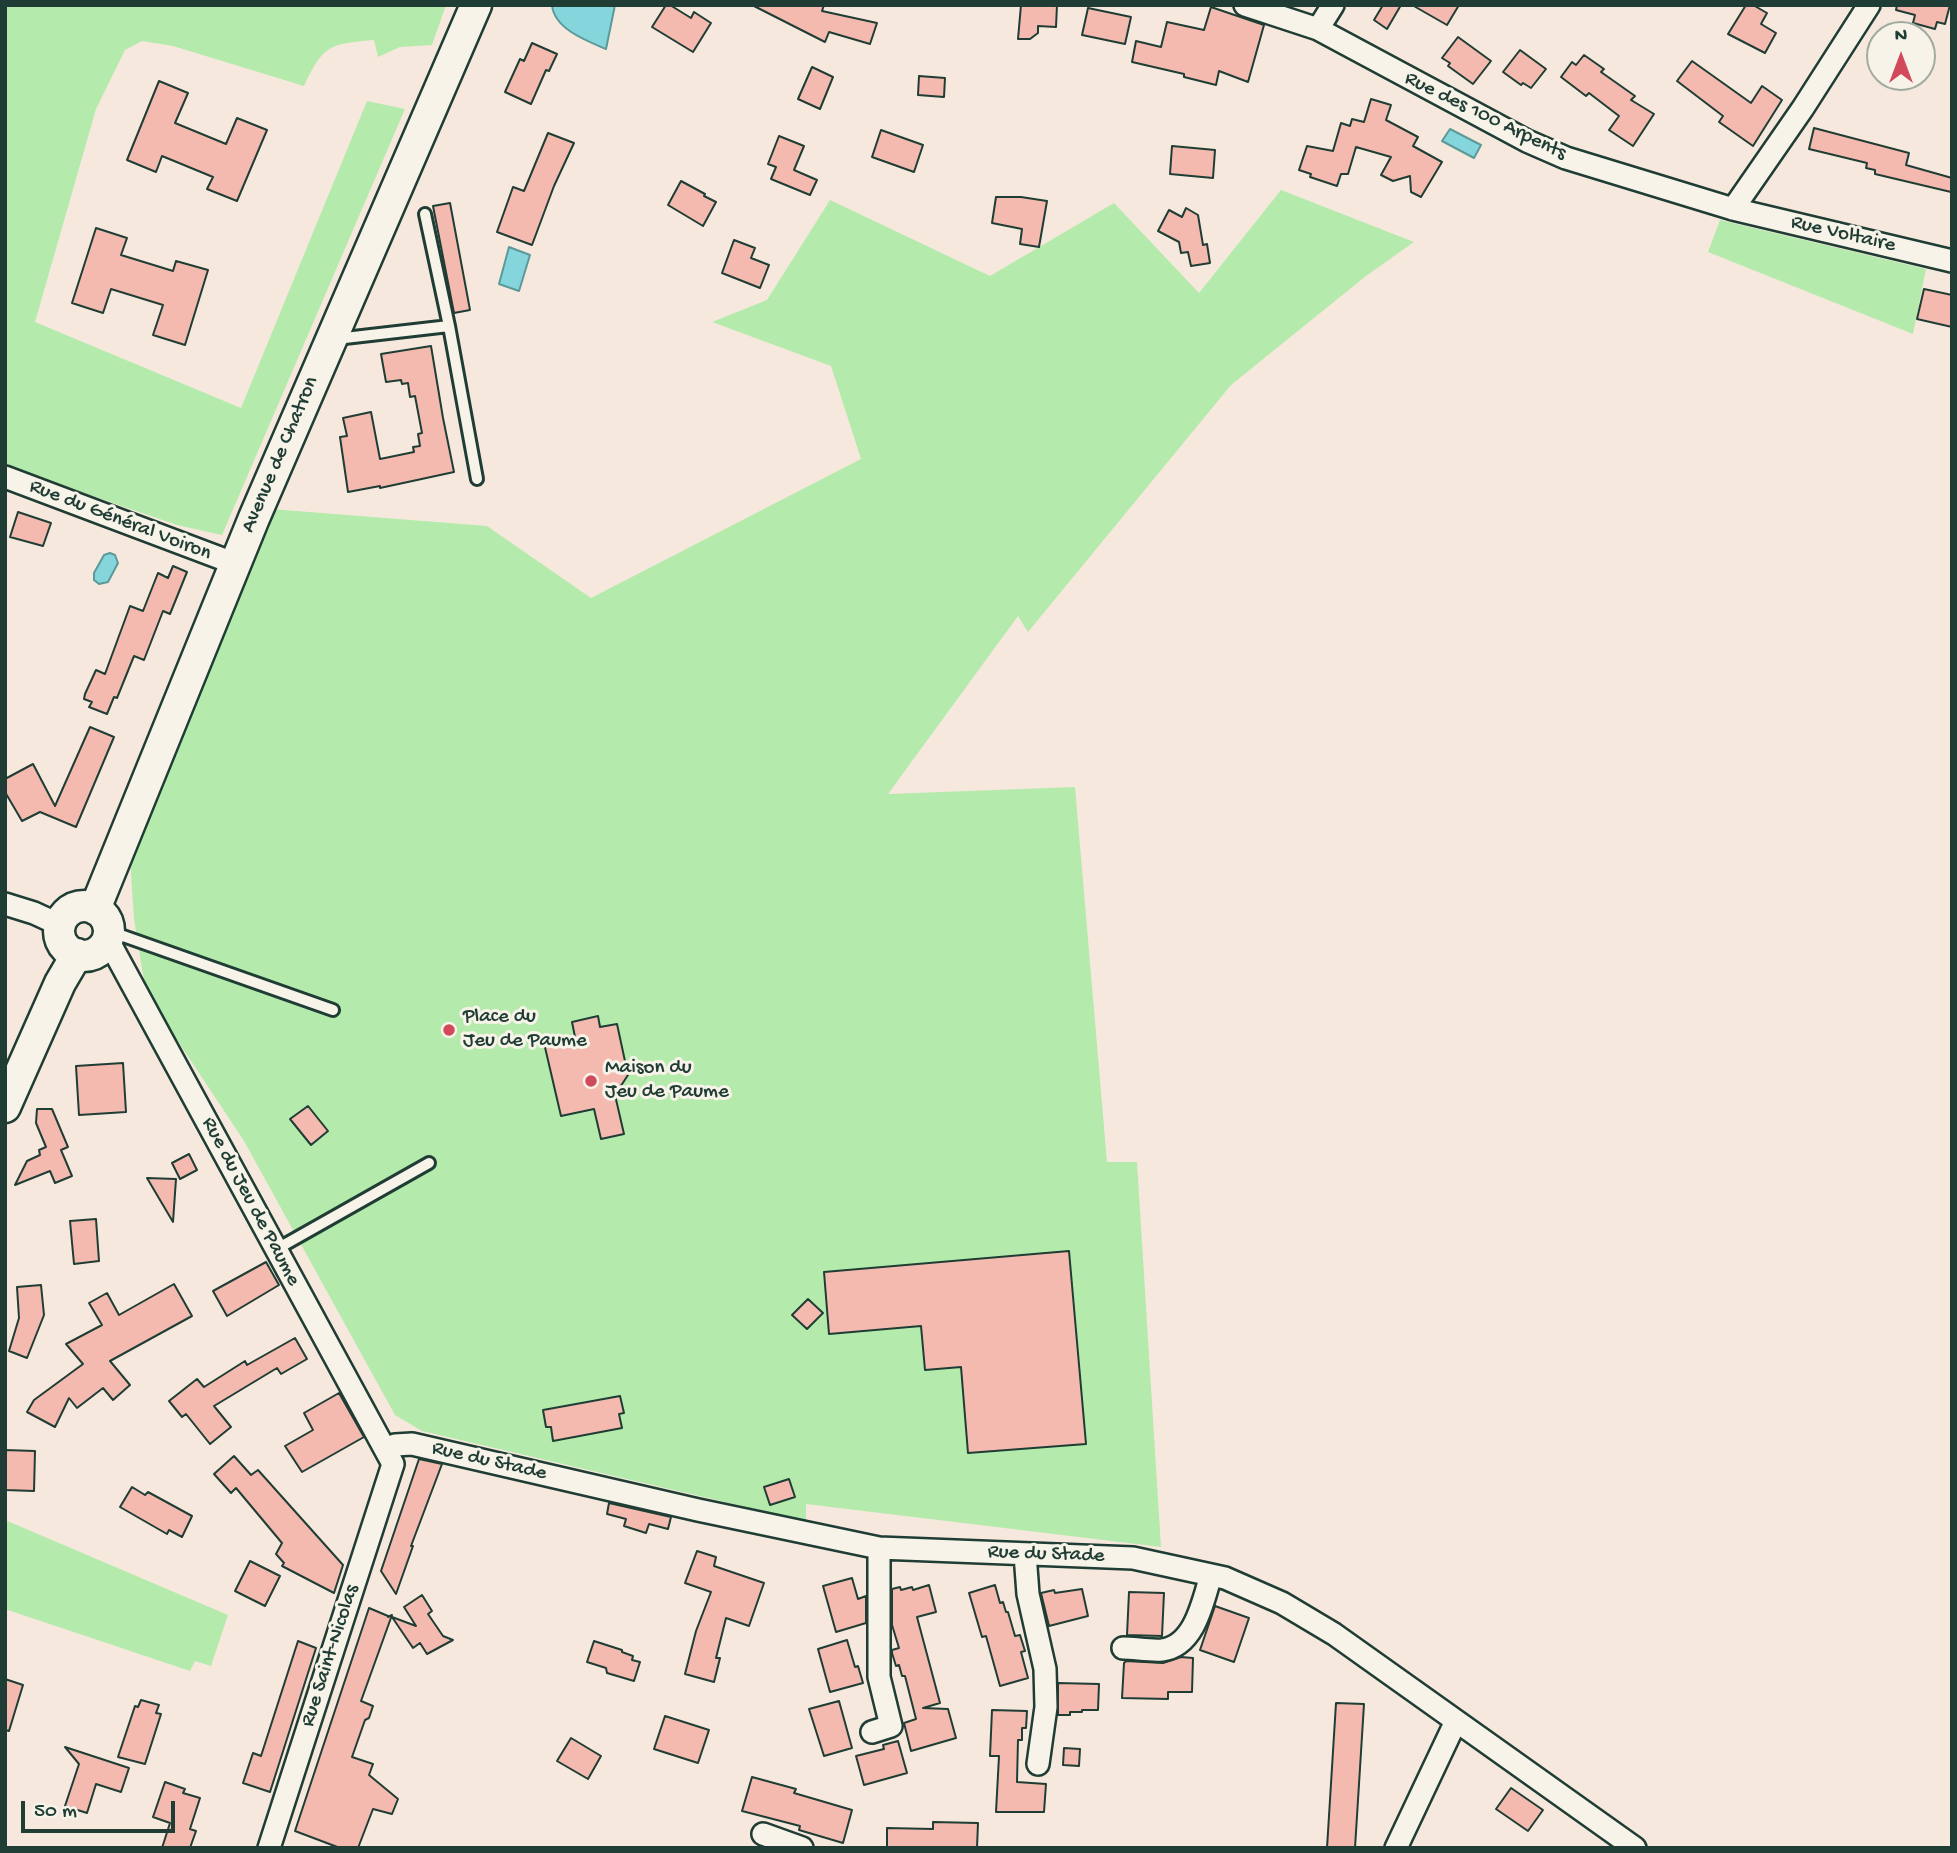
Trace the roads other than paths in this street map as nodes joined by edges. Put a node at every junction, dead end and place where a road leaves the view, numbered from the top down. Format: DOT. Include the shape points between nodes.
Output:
graph roads {
  1 [pos="475,5"];
  2 [pos="1245,5"];
  3 [pos="1333,5"];
  4 [pos="1869,5"];
  5 [pos="1318,29"];
  6 [pos="1733,209"];
  7 [pos="425,214"];
  8 [pos="1952,261"];
  9 [pos="449,326"];
  10 [pos="330,340"];
  11 [pos="5,477"];
  12 [pos="477,479"];
  13 [pos="236,564"];
  14 [pos="5,904"];
  15 [pos="60,925"];
  16 [pos="104,927"];
  17 [pos="77,954"];
  18 [pos="333,1010"];
  19 [pos="5,1107"];
  20 [pos="429,1163"];
  21 [pos="275,1250"];
  22 [pos="390,1457"];
  23 [pos="879,1548"];
  24 [pos="1024,1554"];
  25 [pos="1211,1575"];
  26 [pos="1123,1648"];
  27 [pos="1456,1721"];
  28 [pos="872,1732"];
  29 [pos="1038,1764"];
  30 [pos="763,1835"];
  31 [pos="269,1848"];
  32 [pos="802,1848"];
  33 [pos="1396,1848"];
  34 [pos="1635,1848"];
  1 -- 10 [label="street, Avenue de Chatron"];
  2 -- 5 [label="street, Rue des 100 Arpents"];
  3 -- 5 [label="street"];
  4 -- 6 [label="street"];
  5 -- 6 [label="street, Rue des 100 Arpents" via="1556,154"];
  6 -- 8 [label="street, Rue Voltaire"];
  7 -- 9 [label="lane"];
  9 -- 10 [label="lane"];
  9 -- 12 [label="lane"];
  10 -- 13 [label="street, Avenue de Chatron"];
  11 -- 13 [label="street, Rue du Général Voiron"];
  13 -- 16 [label="street, Avenue de Chatron"];
  14 -- 15 [label="street"];
  15 -- 16 [label="street" via="74,908 88,906"];
  15 -- 17 [label="street" via="65,946"];
  16 -- 17 [label="street" via="99,951"];
  16 -- 18 [label="lane"];
  16 -- 21 [label="street, Rue du Jeu de Paume"];
  17 -- 19 [label="street"];
  20 -- 21 [label="lane"];
  21 -- 22 [label="street, Rue du Jeu de Paume"];
  22 -- 23 [label="street, Rue du Stade" via="396,1445 412,1444"];
  22 -- 31 [label="street, Rue Saint-Nicolas"];
  23 -- 24 [label="street, Rue du Stade"];
  23 -- 28 [label="street" via="879,1677 891,1726"];
  24 -- 25 [label="street, Rue du Stade" via="1133,1558"];
  24 -- 29 [label="street" via="1045,1669 1046,1707"];
  25 -- 26 [label="street" via="1192,1629 1176,1645 1162,1650"];
  25 -- 27 [label="street, Rue du Stade" via="1282,1602"];
  27 -- 33 [label="street"];
  27 -- 34 [label="street, Rue du Stade"];
  30 -- 32 [label="street"];
}
